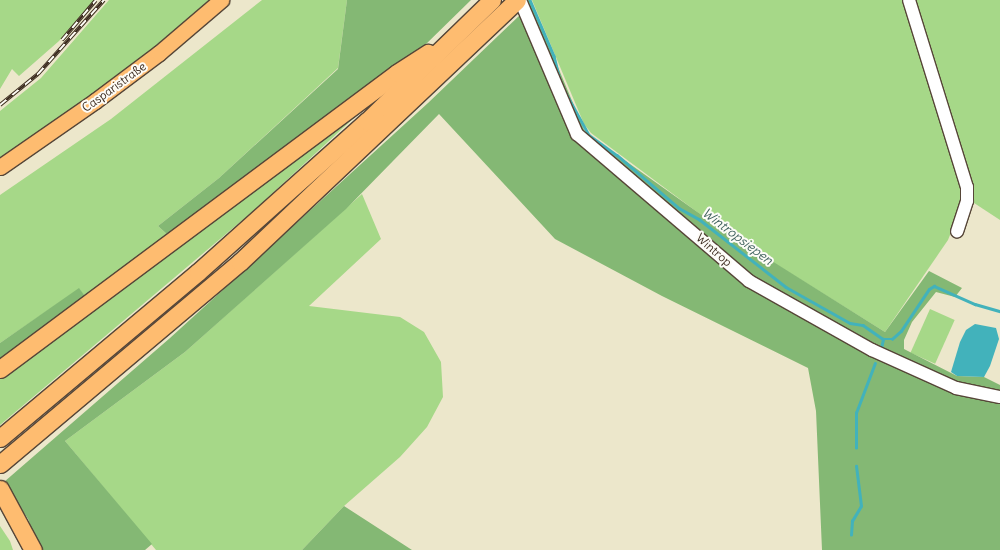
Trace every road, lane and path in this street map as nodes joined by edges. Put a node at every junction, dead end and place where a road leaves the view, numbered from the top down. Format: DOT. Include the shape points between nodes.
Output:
graph roads {
  1 [pos="221,0"];
  2 [pos="492,0"];
  3 [pos="519,0"];
  4 [pos="909,0"];
  5 [pos="457,35"];
  6 [pos="0,166"];
  7 [pos="957,231"];
  8 [pos="0,369"];
  9 [pos="1000,397"];
  10 [pos="0,438"];
  11 [pos="1,463"];
  12 [pos="0,489"];
  13 [pos="0,508"];
  14 [pos="22,550"];
  15 [pos="33,550"];
  1 -- 6 [label="main road, Casparistraße" via="160,53"];
  2 -- 5 [label="highway"];
  3 -- 9 [label="street, Wintrop" via="577,134 749,281 872,350 956,388"];
  3 -- 11 [label="highway" via="240,262"];
  4 -- 7 [label="street" via="967,187 967,201"];
  5 -- 8 [label="highway" via="397,72"];
  5 -- 10 [label="highway" via="198,272"];
  12 -- 15 [label="highway"];
  13 -- 14 [label="highway"];
}
